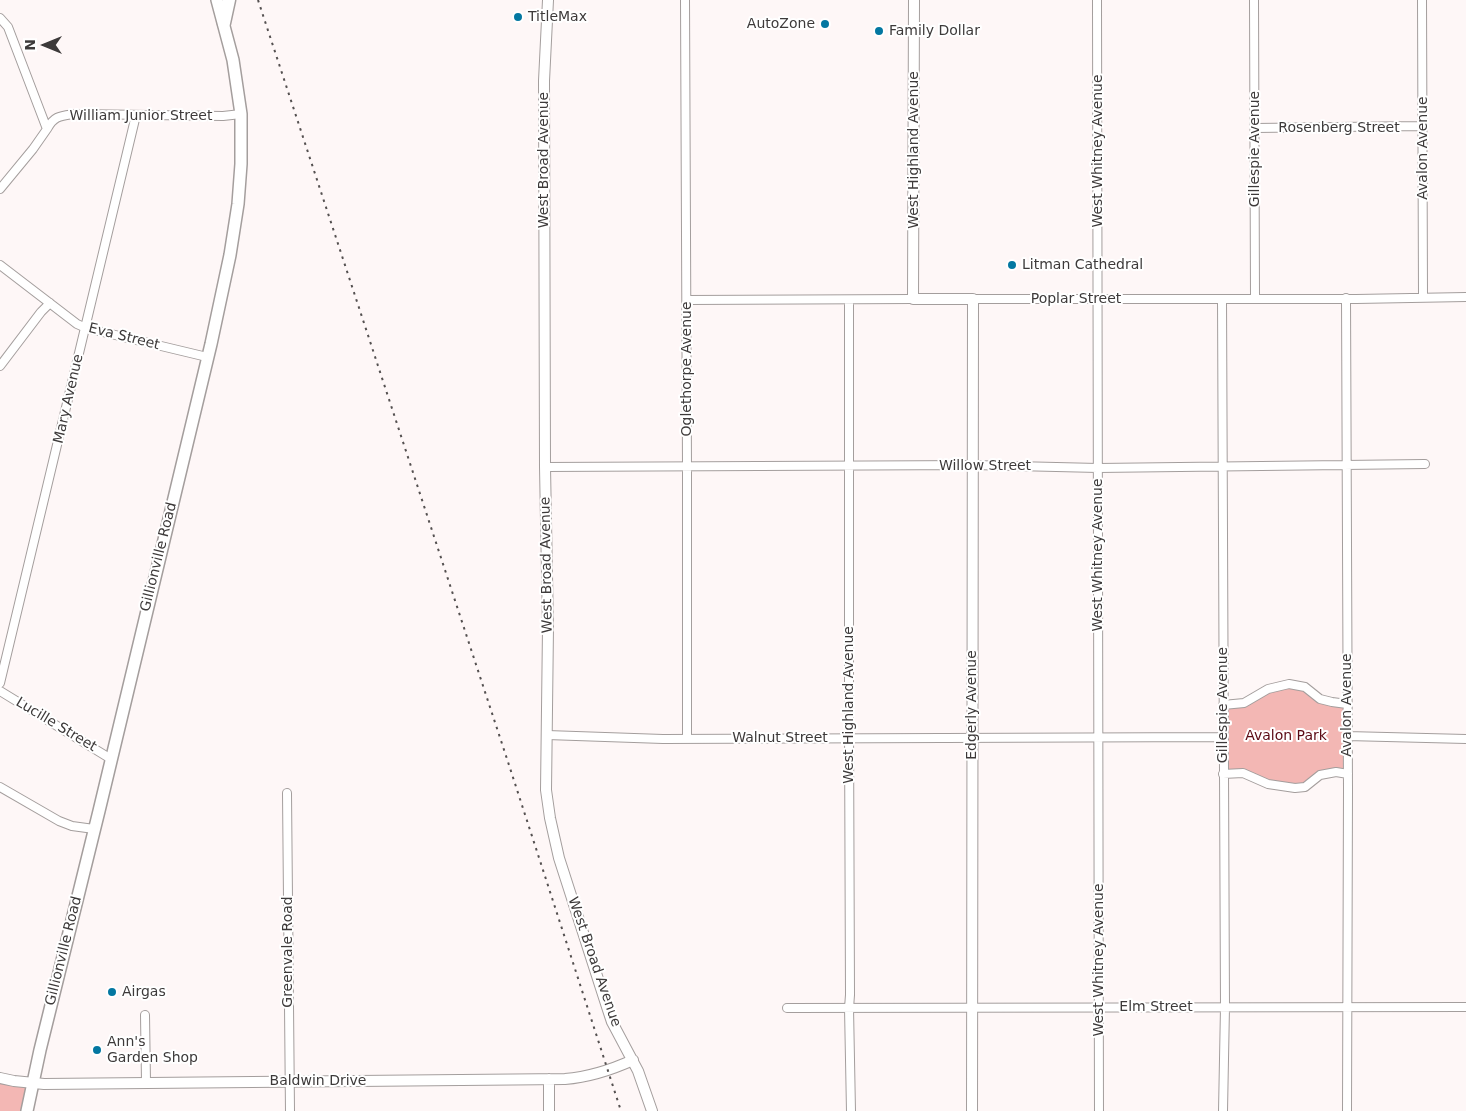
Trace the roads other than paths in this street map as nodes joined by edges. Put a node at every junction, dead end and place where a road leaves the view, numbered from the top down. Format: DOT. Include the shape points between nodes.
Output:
graph roads {
  1 [pos="216,0"];
  2 [pos="229,0"];
  3 [pos="548,0"];
  4 [pos="685,0"];
  5 [pos="914,0"];
  6 [pos="1097,0"];
  7 [pos="1254,0"];
  8 [pos="1422,0"];
  9 [pos="0,18"];
  10 [pos="224,22"];
  11 [pos="241,114"];
  12 [pos="136,115"];
  13 [pos="1422,126"];
  14 [pos="46,128"];
  15 [pos="1255,128"];
  16 [pos="0,189"];
  17 [pos="0,265"];
  18 [pos="1466,296"];
  19 [pos="1423,297"];
  20 [pos="1346,298"];
  21 [pos="913,299"];
  22 [pos="973,299"];
  23 [pos="1098,299"];
  24 [pos="1222,299"];
  25 [pos="1255,299"];
  26 [pos="687,300"];
  27 [pos="850,300"];
  28 [pos="50,303"];
  29 [pos="86,328"];
  30 [pos="207,356"];
  31 [pos="0,366"];
  32 [pos="1425,464"];
  33 [pos="973,465"];
  34 [pos="1223,465"];
  35 [pos="1347,465"];
  36 [pos="849,466"];
  37 [pos="545,467"];
  38 [pos="687,467"];
  39 [pos="1098,468"];
  40 [pos="0,683"];
  41 [pos="0,691"];
  42 [pos="1347,704"];
  43 [pos="1223,705"];
  44 [pos="547,735"];
  45 [pos="1348,736"];
  46 [pos="972,737"];
  47 [pos="1098,737"];
  48 [pos="1223,737"];
  49 [pos="687,738"];
  50 [pos="850,738"];
  51 [pos="1466,739"];
  52 [pos="111,759"];
  53 [pos="1223,774"];
  54 [pos="1348,774"];
  55 [pos="0,786"];
  56 [pos="287,793"];
  57 [pos="94,829"];
  58 [pos="1347,1006"];
  59 [pos="1099,1007"];
  60 [pos="1225,1007"];
  61 [pos="1466,1007"];
  62 [pos="787,1008"];
  63 [pos="849,1008"];
  64 [pos="972,1008"];
  65 [pos="145,1015"];
  66 [pos="633,1060"];
  67 [pos="0,1078"];
  68 [pos="549,1079"];
  69 [pos="290,1081"];
  70 [pos="146,1082"];
  71 [pos="32,1083"];
  72 [pos="27,1111"];
  73 [pos="290,1111"];
  74 [pos="549,1111"];
  75 [pos="652,1111"];
  76 [pos="851,1111"];
  77 [pos="972,1111"];
  78 [pos="1099,1111"];
  79 [pos="1223,1111"];
  80 [pos="1347,1111"];
  1 -- 10 [label="main road, Gillionville Road"];
  2 -- 10 [label="main road"];
  3 -- 37 [label="street, West Broad Avenue" via="544,81"];
  4 -- 26 [label="street, Oglethorpe Avenue"];
  5 -- 21 [label="street, West Highland Avenue"];
  6 -- 23 [label="street, West Whitney Avenue"];
  7 -- 15 [label="street, Gillespie Avenue"];
  8 -- 13 [label="street, Avalon Avenue"];
  9 -- 14 [label="street" via="8,26"];
  10 -- 11 [label="main road, Gillionville Road"];
  11 -- 12 [label="street, William Junior Street"];
  11 -- 30 [label="main road, Gillionville Road" via="242,164 238,204"];
  12 -- 14 [label="street, William Junior Street" via="74,114 52,120"];
  12 -- 29 [label="street, Mary Avenue"];
  13 -- 15 [label="street, Rosenberg Street"];
  13 -- 19 [label="street, Avalon Avenue"];
  14 -- 16 [label="street"];
  15 -- 25 [label="street, Gillespie Avenue"];
  17 -- 28 [label="street, Eva Street"];
  18 -- 19 [label="street, Poplar Street"];
  19 -- 20 [label="street, Poplar Street"];
  20 -- 25 [label="street, Poplar Street"];
  20 -- 35 [label="street, Avalon Avenue"];
  21 -- 22 [label="street, Poplar Street"];
  21 -- 27 [label="street, Poplar Street"];
  22 -- 23 [label="street, Poplar Street"];
  22 -- 33 [label="street, Edgerly Avenue"];
  23 -- 24 [label="street, Poplar Street"];
  23 -- 39 [label="street, West Whitney Avenue"];
  24 -- 25 [label="street, Poplar Street"];
  24 -- 34 [label="street, Gillespie Avenue"];
  26 -- 27 [label="street, Poplar Street"];
  26 -- 38 [label="street, Oglethorpe Avenue"];
  27 -- 36 [label="street, West Highland Avenue"];
  28 -- 29 [label="street, Eva Street"];
  28 -- 31 [label="street"];
  29 -- 30 [label="street, Eva Street"];
  29 -- 40 [label="street, Mary Avenue"];
  30 -- 52 [label="main road, Gillionville Road"];
  32 -- 35 [label="street, Willow Street"];
  33 -- 36 [label="street, Willow Street"];
  33 -- 39 [label="street, Willow Street"];
  33 -- 46 [label="street, Edgerly Avenue"];
  34 -- 35 [label="street, Willow Street"];
  34 -- 39 [label="street, Willow Street"];
  34 -- 43 [label="street, Gillespie Avenue"];
  35 -- 42 [label="street, Avalon Avenue"];
  36 -- 38 [label="street, Willow Street"];
  36 -- 50 [label="street, West Highland Avenue"];
  37 -- 38 [label="street, Willow Street"];
  37 -- 44 [label="street, West Broad Avenue"];
  38 -- 49 [label="street, Oglethorpe Avenue"];
  39 -- 47 [label="street, West Whitney Avenue"];
  41 -- 52 [label="street, Lucille Street"];
  42 -- 43 [label="street" via="1320,698 1305,686 1289,684 1268,689 1244,703"];
  42 -- 45 [label="street, Avalon Avenue"];
  43 -- 48 [label="street, Gillespie Avenue"];
  44 -- 49 [label="street, Walnut Street"];
  44 -- 66 [label="street, West Broad Avenue" via="546,790 559,858 612,1022"];
  45 -- 51 [label="street"];
  45 -- 54 [label="street, Avalon Avenue"];
  46 -- 47 [label="street, Walnut Street"];
  46 -- 50 [label="street, Walnut Street"];
  46 -- 64 [label="street, Edgerly Avenue"];
  47 -- 48 [label="street, Walnut Street"];
  47 -- 59 [label="street, West Whitney Avenue"];
  48 -- 53 [label="street, Gillespie Avenue"];
  49 -- 50 [label="street, Walnut Street"];
  50 -- 63 [label="street, West Highland Avenue"];
  52 -- 57 [label="main road, Gillionville Road"];
  53 -- 54 [label="street" via="1243,773 1268,784 1294,788 1306,787 1320,775"];
  53 -- 60 [label="street, Gillespie Avenue"];
  54 -- 58 [label="street, Avalon Avenue"];
  55 -- 57 [label="street" via="59,821"];
  56 -- 69 [label="street, Greenvale Road"];
  57 -- 71 [label="main road, Gillionville Road"];
  58 -- 60 [label="street, Elm Street"];
  58 -- 61 [label="street, Elm Street"];
  58 -- 80 [label="street, Avalon Avenue"];
  59 -- 60 [label="street, Elm Street"];
  59 -- 64 [label="street, Elm Street"];
  59 -- 78 [label="street, West Whitney Avenue"];
  60 -- 79 [label="street, Gillespie Avenue"];
  62 -- 63 [label="street, Elm Street"];
  63 -- 64 [label="street, Elm Street"];
  63 -- 76 [label="street, West Highland Avenue"];
  64 -- 77 [label="street, Edgerly Avenue"];
  65 -- 70 [label="street"];
  66 -- 68 [label="street, Baldwin Drive" via="592,1076"];
  66 -- 75 [label="street, West Broad Avenue"];
  67 -- 71 [label="street, Baldwin Drive"];
  68 -- 69 [label="street, Baldwin Drive"];
  68 -- 74 [label="street"];
  69 -- 70 [label="street, Baldwin Drive"];
  69 -- 73 [label="street, Greenvale Road"];
  70 -- 71 [label="street, Baldwin Drive"];
  71 -- 72 [label="main road, Gillionville Road"];
}
